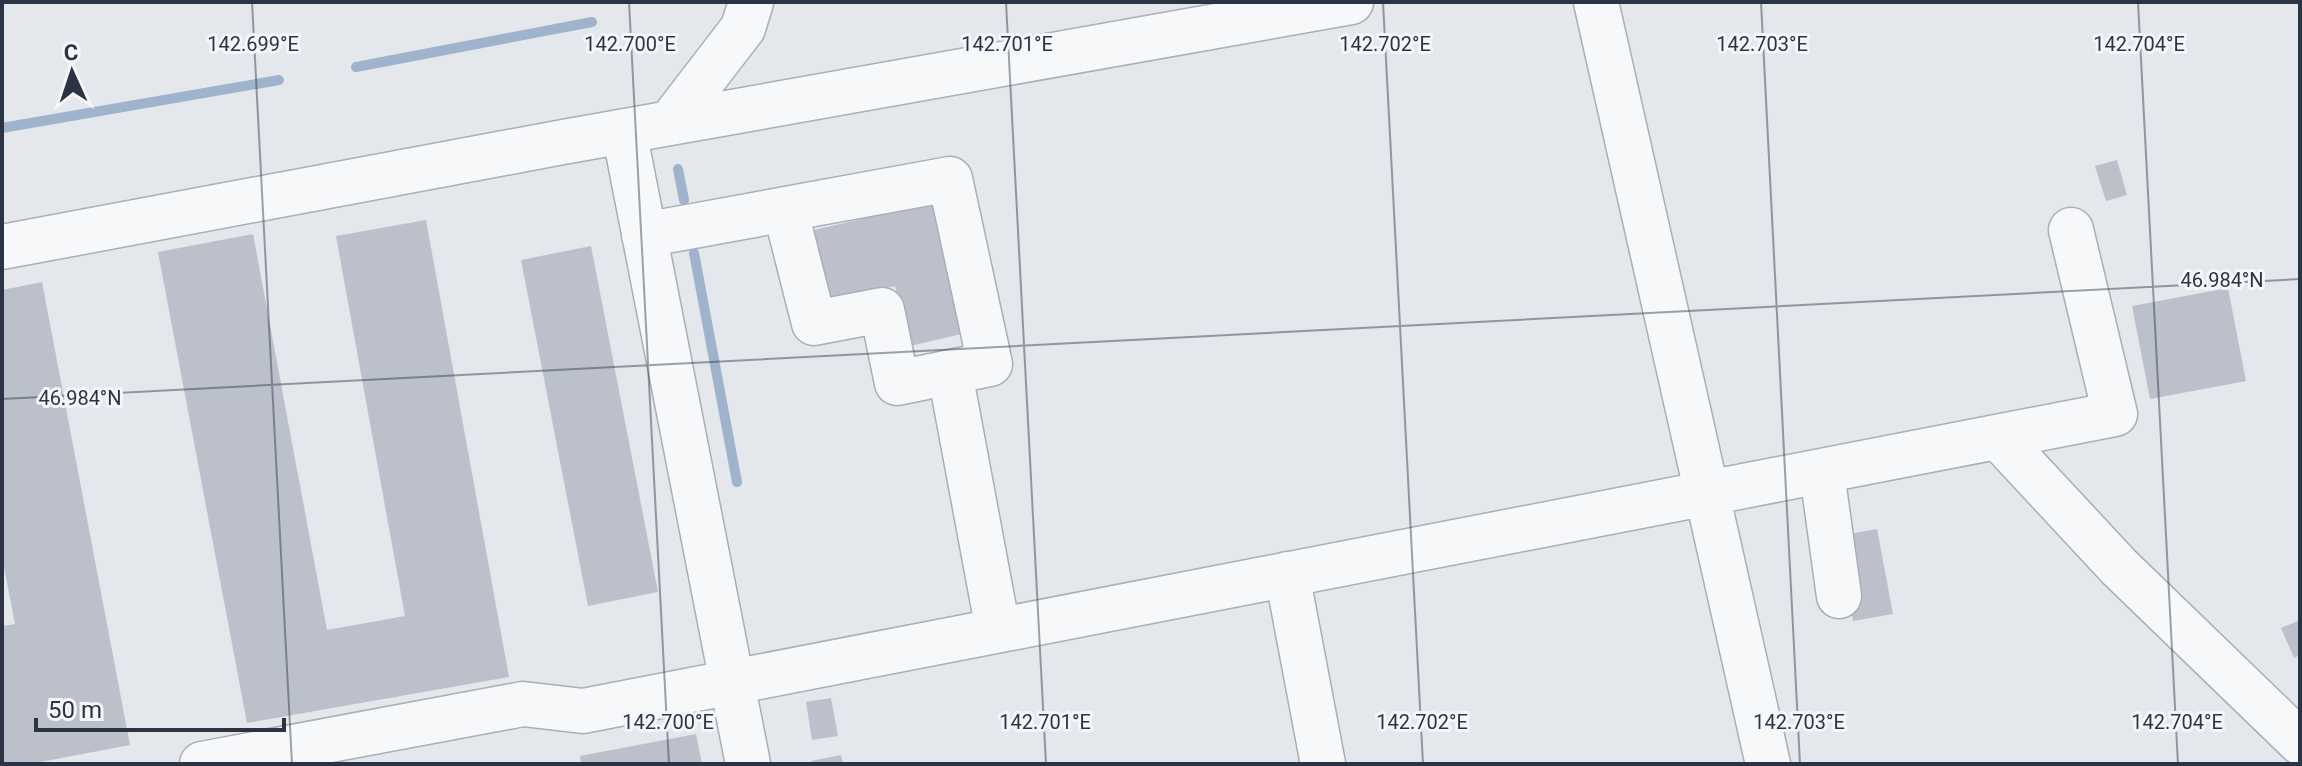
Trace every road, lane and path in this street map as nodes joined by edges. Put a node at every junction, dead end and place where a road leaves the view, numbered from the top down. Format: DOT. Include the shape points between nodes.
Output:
graph roads {
  1 [pos="751,2"];
  2 [pos="1351,2"];
  3 [pos="1596,2"];
  4 [pos="670,123"];
  5 [pos="624,131"];
  6 [pos="785,209"];
  7 [pos="2071,230"];
  8 [pos="644,235"];
  9 [pos="2,247"];
  10 [pos="950,373"];
  11 [pos="1999,438"];
  12 [pos="1822,473"];
  13 [pos="1710,495"];
  14 [pos="1287,574"];
  15 [pos="1839,596"];
  16 [pos="998,630"];
  17 [pos="732,682"];
  18 [pos="2300,742"];
  19 [pos="202,764"];
  20 [pos="748,764"];
  21 [pos="1323,764"];
  22 [pos="1768,764"];
  1 -- 4 [label="lane" via="743,28"];
  2 -- 4 [label="lane"];
  3 -- 13 [label="lane"];
  4 -- 5 [label="lane"];
  5 -- 8 [label="lane"];
  5 -- 9 [label="lane"];
  6 -- 8 [label="lane"];
  6 -- 10 [label="lane" via="814,323 882,310 897,383"];
  6 -- 10 [label="lane" via="950,179 990,364"];
  7 -- 11 [label="lane" via="2115,414"];
  8 -- 17 [label="lane"];
  10 -- 16 [label="lane"];
  11 -- 12 [label="lane"];
  11 -- 18 [label="lane" via="2119,567"];
  12 -- 13 [label="lane"];
  12 -- 15 [label="lane"];
  13 -- 14 [label="lane"];
  13 -- 22 [label="lane"];
  14 -- 16 [label="lane"];
  14 -- 21 [label="lane"];
  16 -- 17 [label="lane"];
  17 -- 19 [label="lane" via="583,711 523,704"];
  17 -- 20 [label="lane"];
}
